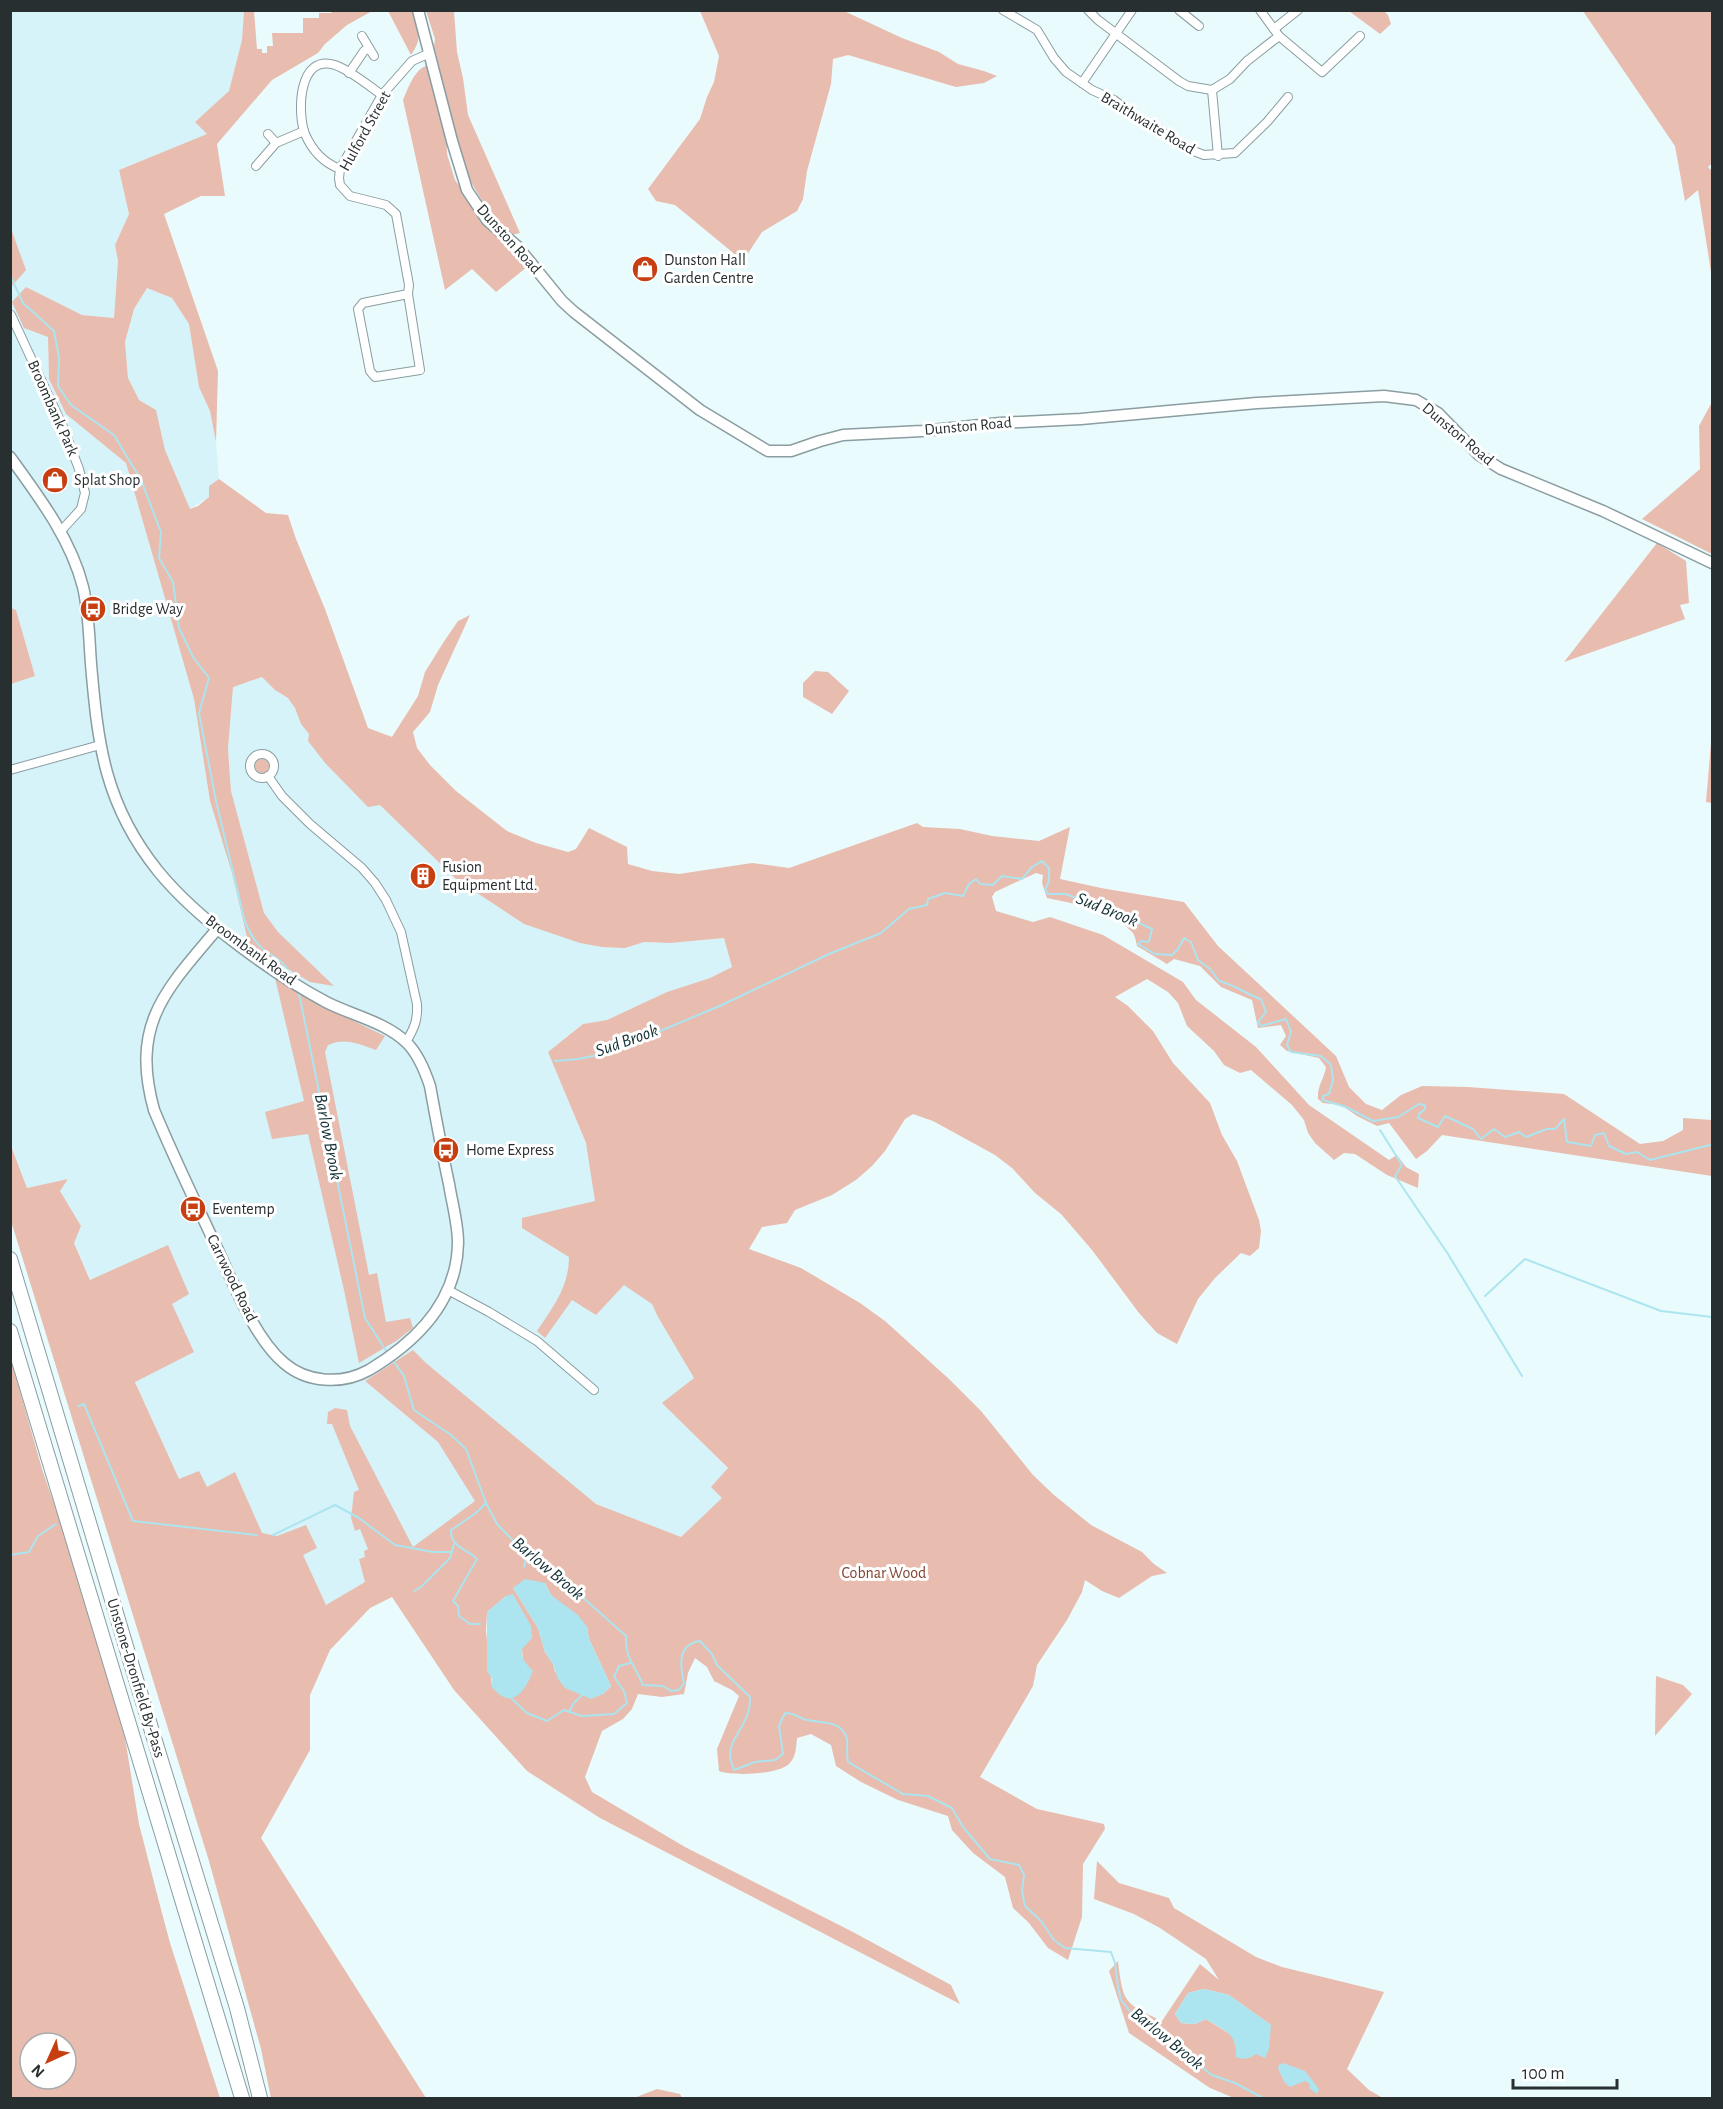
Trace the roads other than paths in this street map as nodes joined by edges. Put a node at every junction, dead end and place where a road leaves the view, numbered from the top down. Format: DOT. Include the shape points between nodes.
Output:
graph roads {
  1 [pos="418,10"];
  2 [pos="1003,10"];
  3 [pos="1088,10"];
  4 [pos="1132,10"];
  5 [pos="1179,10"];
  6 [pos="1260,10"];
  7 [pos="1298,10"];
  8 [pos="1199,26"];
  9 [pos="1277,32"];
  10 [pos="1115,33"];
  11 [pos="362,36"];
  12 [pos="1360,36"];
  13 [pos="369,48"];
  14 [pos="430,54"];
  15 [pos="374,56"];
  16 [pos="349,73"];
  17 [pos="1082,83"];
  18 [pos="1212,90"];
  19 [pos="382,95"];
  20 [pos="1288,97"];
  21 [pos="304,131"];
  22 [pos="268,134"];
  23 [pos="276,143"];
  24 [pos="1218,156"];
  25 [pos="256,166"];
  26 [pos="340,169"];
  27 [pos="408,294"];
  28 [pos="11,315"];
  29 [pos="10,457"];
  30 [pos="60,532"];
  31 [pos="1713,563"];
  32 [pos="100,745"];
  33 [pos="10,770"];
  34 [pos="268,776"];
  35 [pos="218,928"];
  36 [pos="406,1042"];
  37 [pos="10,1258"];
  38 [pos="448,1290"];
  39 [pos="10,1331"];
  40 [pos="353,1377"];
  41 [pos="594,1390"];
  42 [pos="242,2098"];
  43 [pos="260,2098"];
  1 -- 14 [label="street, Dunston Road"];
  2 -- 17 [label="street, Braithwaite Road" via="1037,30 1054,58"];
  3 -- 10 [label="street"];
  4 -- 10 [label="street"];
  5 -- 8 [label="street"];
  6 -- 9 [label="street"];
  7 -- 9 [label="street"];
  9 -- 12 [label="street" via="1322,72"];
  9 -- 18 [label="street" via="1230,79"];
  10 -- 17 [label="street"];
  10 -- 18 [label="street" via="1179,81"];
  11 -- 13 [label="street"];
  13 -- 15 [label="street"];
  13 -- 16 [label="street"];
  14 -- 19 [label="street, Hulford Street" via="412,61"];
  14 -- 31 [label="street, Dunston Road" via="467,190 487,220 518,247 574,312 700,410 768,451 791,451 843,435 1257,404 1372,397 1416,400 1438,413 1479,455 1501,469"];
  16 -- 19 [label="street"];
  16 -- 21 [label="street" via="325,64 305,76"];
  17 -- 24 [label="street, Braithwaite Road" via="1182,147"];
  18 -- 24 [label="street"];
  19 -- 26 [label="street, Hulford Street"];
  20 -- 24 [label="street" via="1235,153"];
  21 -- 23 [label="street"];
  21 -- 26 [label="street" via="321,158"];
  22 -- 23 [label="street"];
  23 -- 25 [label="street"];
  26 -- 27 [label="street, Hulford Street" via="344,192 386,205 396,214"];
  27 -- 27 [label="street, Hulford Street" via="359,306 370,371 377,378 420,370"];
  28 -- 30 [label="street, Broombank Park" via="63,427 85,493 81,509"];
  29 -- 30 [label="street, Broombank Road"];
  30 -- 32 [label="street, Broombank Road" via="74,560 87,606"];
  32 -- 33 [label="street"];
  32 -- 35 [label="street, Broombank Road" via="105,771 124,821 172,888"];
  34 -- 36 [label="street" via="310,824 362,868 388,904 401,932 417,1004 415,1028"];
  35 -- 36 [label="street, Broombank Road" via="285,977"];
  35 -- 40 [label="street, Carrwood Road" via="159,1005 150,1030 147,1078 154,1110 240,1296 271,1350 298,1373 313,1379"];
  36 -- 38 [label="street, Broombank Road" via="430,1086 456,1224 457,1254"];
  37 -- 43 [label="highway, Unstone-Dronfield By-Pass" via="237,2008"];
  38 -- 40 [label="street, Broombank Road" via="424,1329"];
  38 -- 41 [label="street" via="537,1341"];
  39 -- 42 [label="highway, Unstone-Dronfield By-Pass"];
}
